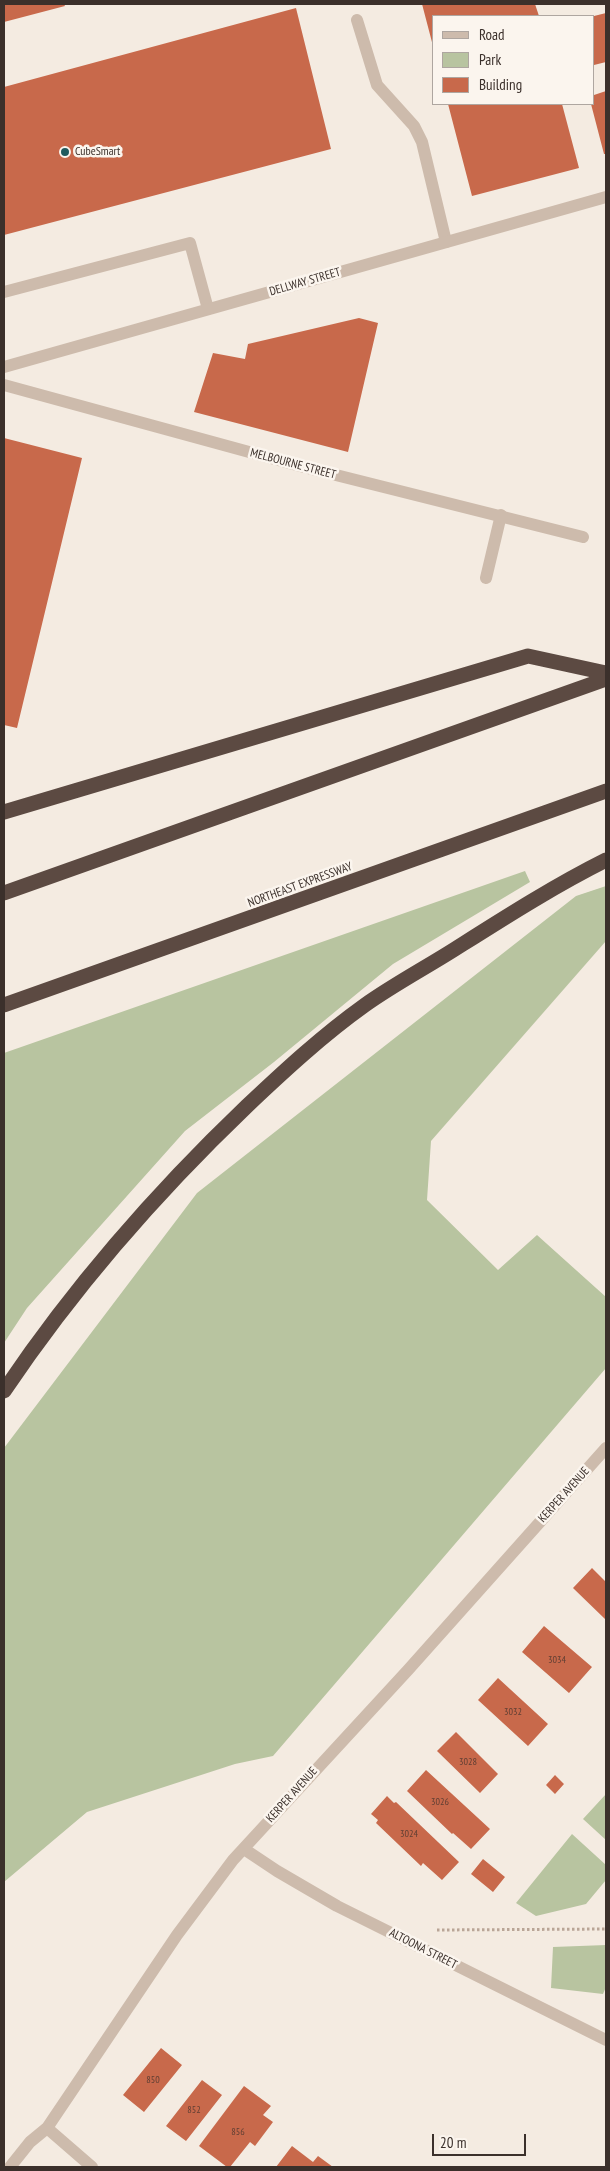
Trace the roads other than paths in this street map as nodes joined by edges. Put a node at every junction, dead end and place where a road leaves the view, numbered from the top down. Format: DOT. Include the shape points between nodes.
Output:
graph roads {
  1 [pos="357,20"];
  2 [pos="606,197"];
  3 [pos="446,242"];
  4 [pos="4,292"];
  5 [pos="208,309"];
  6 [pos="4,367"];
  7 [pos="4,385"];
  8 [pos="501,515"];
  9 [pos="583,537"];
  10 [pos="486,578"];
  11 [pos="606,673"];
  12 [pos="606,679"];
  13 [pos="606,791"];
  14 [pos="4,812"];
  15 [pos="606,860"];
  16 [pos="4,893"];
  17 [pos="4,1005"];
  18 [pos="4,1391"];
  19 [pos="606,1448"];
  20 [pos="244,1849"];
  21 [pos="606,2040"];
  22 [pos="47,2128"];
  23 [pos="10,2167"];
  24 [pos="92,2167"];
  1 -- 3 [label="street" via="377,85 414,126 422,142"];
  2 -- 3 [label="street, DELLWAY STREET"];
  3 -- 5 [label="street, DELLWAY STREET"];
  4 -- 5 [label="street" via="190,243"];
  5 -- 6 [label="street, DELLWAY STREET"];
  7 -- 8 [label="street, MELBOURNE STREET" via="304,467"];
  8 -- 9 [label="street, MELBOURNE STREET"];
  8 -- 10 [label="street"];
  11 -- 14 [label="highway" via="528,656"];
  12 -- 16 [label="highway"];
  13 -- 17 [label="highway, NORTHEAST EXPRESSWAY"];
  15 -- 18 [label="highway" via="365,1005 286,1070 152,1201 27,1356"];
  19 -- 20 [label="street, KERPER AVENUE"];
  20 -- 21 [label="street, ALTOONA STREET" via="337,1906"];
  20 -- 22 [label="street, KERPER AVENUE" via="177,1935"];
  22 -- 23 [label="street, KERPER AVENUE" via="30,2142"];
  22 -- 24 [label="street"];
}
